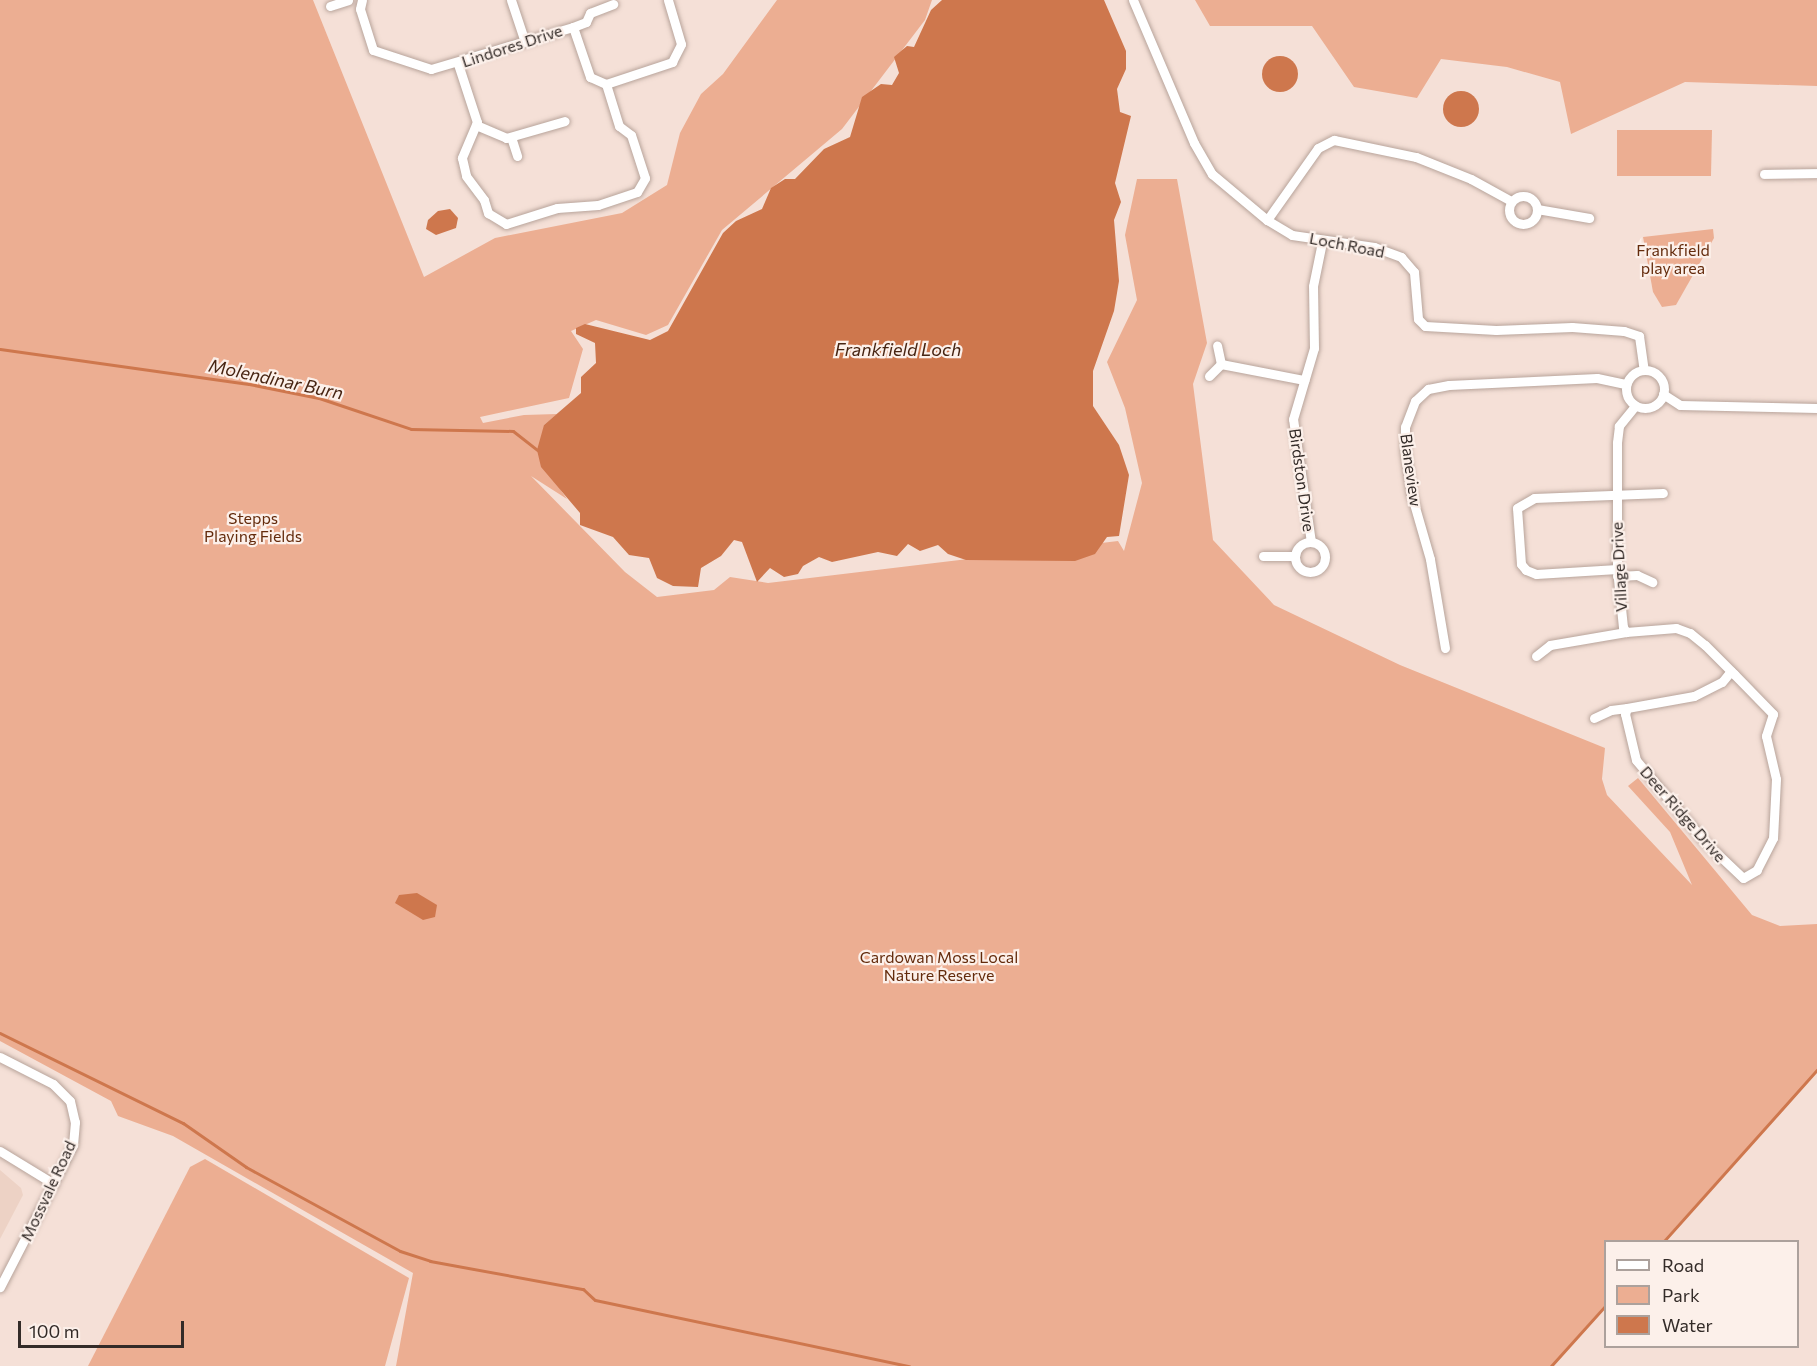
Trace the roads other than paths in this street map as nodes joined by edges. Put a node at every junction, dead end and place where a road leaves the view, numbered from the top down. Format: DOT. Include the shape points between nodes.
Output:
graph roads {
  1 [pos="348,0"];
  2 [pos="511,0"];
  3 [pos="668,0"];
  4 [pos="1133,0"];
  5 [pos="359,1"];
  6 [pos="613,3"];
  7 [pos="330,6"];
  8 [pos="573,27"];
  9 [pos="525,42"];
  10 [pos="458,64"];
  11 [pos="606,84"];
  12 [pos="566,121"];
  13 [pos="476,125"];
  14 [pos="511,137"];
  15 [pos="517,156"];
  16 [pos="1817,173"];
  17 [pos="1764,174"];
  18 [pos="1511,201"];
  19 [pos="1537,209"];
  20 [pos="1589,218"];
  21 [pos="1267,220"];
  22 [pos="1322,242"];
  23 [pos="1217,345"];
  24 [pos="1221,364"];
  25 [pos="1644,370"];
  26 [pos="1209,376"];
  27 [pos="1304,380"];
  28 [pos="1626,384"];
  29 [pos="1663,394"];
  30 [pos="1635,406"];
  31 [pos="1817,408"];
  32 [pos="1663,493"];
  33 [pos="1616,494"];
  34 [pos="1311,542"];
  35 [pos="1263,556"];
  36 [pos="1294,556"];
  37 [pos="1617,573"];
  38 [pos="1652,582"];
  39 [pos="1626,632"];
  40 [pos="1445,648"];
  41 [pos="1536,656"];
  42 [pos="1731,671"];
  43 [pos="1627,708"];
  44 [pos="1594,718"];
  45 [pos="1750,876"];
  46 [pos="0,1057"];
  47 [pos="0,1151"];
  48 [pos="54,1184"];
  49 [pos="0,1287"];
  1 -- 7 [label="street"];
  2 -- 9 [label="street"];
  3 -- 11 [label="street" via="681,44 672,62"];
  4 -- 21 [label="street, Loch Road" via="1194,143 1212,174"];
  5 -- 10 [label="street, Lindores Drive" via="373,50 431,69"];
  6 -- 8 [label="street" via="590,13 586,22"];
  8 -- 9 [label="street, Lindores Drive"];
  8 -- 11 [label="street, Lindores Drive" via="590,77"];
  9 -- 10 [label="street, Lindores Drive"];
  10 -- 13 [label="street"];
  11 -- 13 [label="street" via="619,126 631,135 645,178 637,192 598,205 557,208 506,224 488,213 484,200 466,176 462,158"];
  12 -- 14 [label="street"];
  13 -- 14 [label="street"];
  14 -- 15 [label="street"];
  16 -- 17 [label="street"];
  18 -- 19 [label="street" via="1529,197"];
  18 -- 19 [label="street" via="1509,214 1518,224 1532,221"];
  18 -- 21 [label="street" via="1471,179 1416,157 1334,140 1318,148"];
  19 -- 20 [label="street"];
  21 -- 22 [label="street, Loch Road" via="1292,235"];
  22 -- 25 [label="street, Loch Road" via="1374,247 1401,257 1413,272 1418,319 1425,327 1624,331 1639,336"];
  22 -- 27 [label="street, Birdston Drive" via="1312,286 1314,348"];
  23 -- 24 [label="street"];
  24 -- 26 [label="street"];
  24 -- 27 [label="street"];
  25 -- 28 [label="street"];
  25 -- 29 [label="street" via="1659,377"];
  27 -- 34 [label="street, Birdston Drive" via="1293,419"];
  28 -- 30 [label="street" via="1627,396"];
  28 -- 40 [label="street, Blaneview" via="1596,378 1449,385 1428,389 1415,400 1405,427 1405,451 1411,493 1430,559"];
  29 -- 30 [label="street" via="1650,408"];
  29 -- 31 [label="street" via="1680,405"];
  30 -- 33 [label="street, Village Drive" via="1617,433"];
  32 -- 33 [label="street"];
  33 -- 37 [label="street, Village Drive"];
  33 -- 37 [label="street" via="1534,498 1522,502 1515,515 1526,570 1536,574"];
  34 -- 36 [label="street, Birdston Drive" via="1298,548"];
  34 -- 36 [label="street, Birdston Drive" via="1323,550 1325,560 1319,569 1305,572"];
  35 -- 36 [label="street"];
  37 -- 38 [label="street" via="1637,575"];
  37 -- 39 [label="street, Village Drive"];
  39 -- 41 [label="street" via="1550,645"];
  39 -- 42 [label="street, Village Drive" via="1683,631 1705,645"];
  42 -- 43 [label="street" via="1722,682 1694,696"];
  42 -- 45 [label="street, Village Drive" via="1773,714 1766,736 1776,779 1773,838 1758,870"];
  43 -- 44 [label="street"];
  43 -- 45 [label="street, Deer Ridge Drive" via="1636,760 1705,842 1737,874"];
  46 -- 48 [label="street, Mossvale Road" via="53,1084 70,1101 75,1122 73,1145"];
  47 -- 48 [label="street"];
  48 -- 49 [label="street, Mossvale Road"];
}
